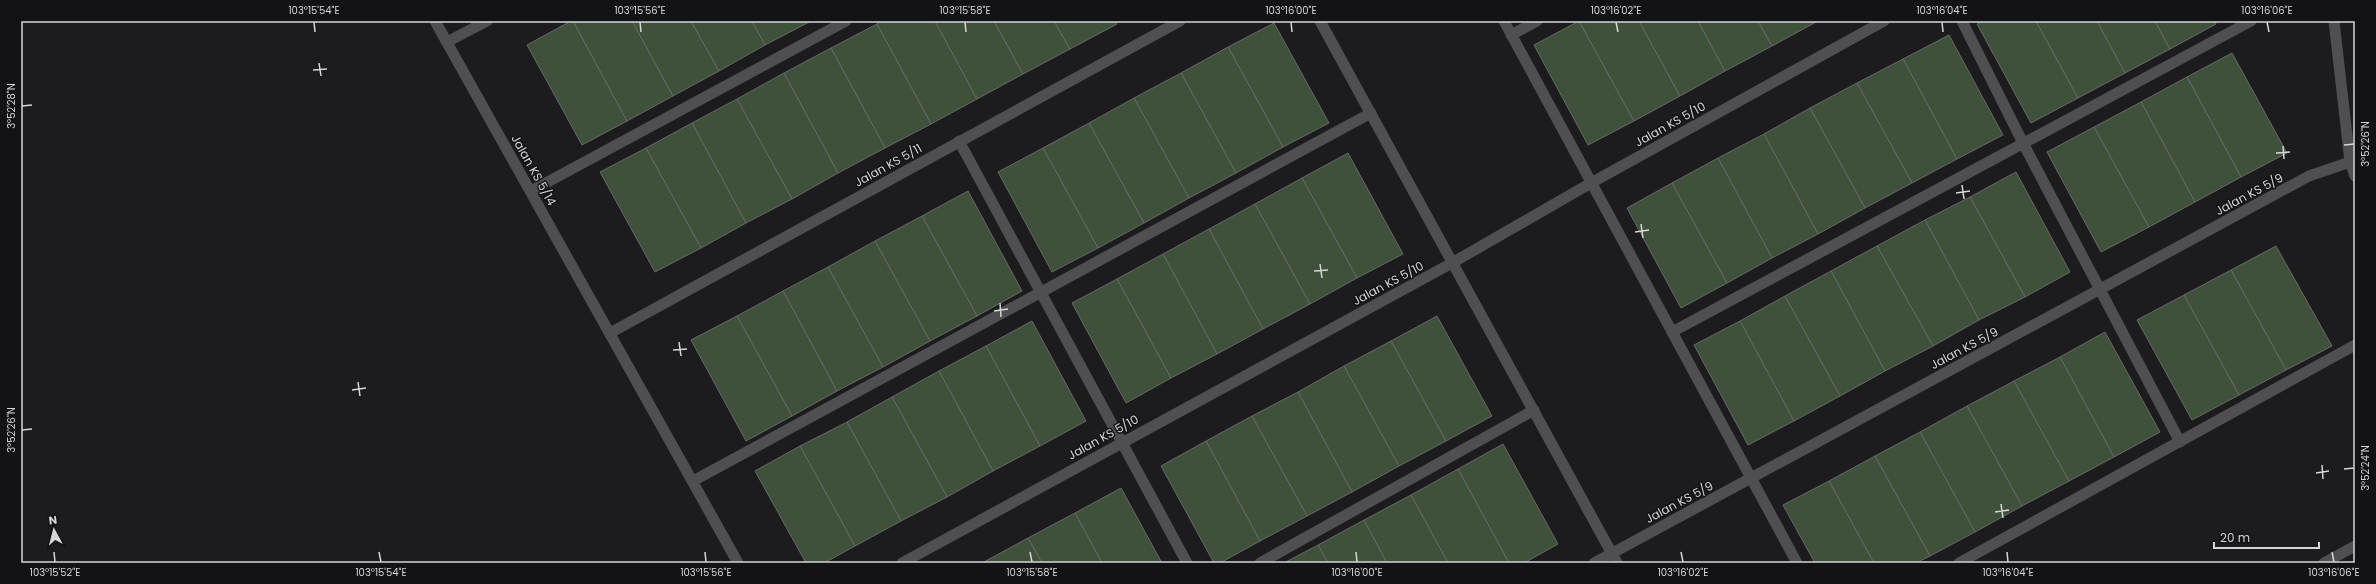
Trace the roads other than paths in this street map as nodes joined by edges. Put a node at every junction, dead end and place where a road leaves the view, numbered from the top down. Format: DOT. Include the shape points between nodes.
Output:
graph roads {
  1 [pos="435,21"];
  2 [pos="487,21"];
  3 [pos="846,21"];
  4 [pos="1180,21"];
  5 [pos="1320,21"];
  6 [pos="1504,21"];
  7 [pos="1536,21"];
  8 [pos="1884,21"];
  9 [pos="1962,21"];
  10 [pos="2251,21"];
  11 [pos="2334,21"];
  12 [pos="1511,35"];
  13 [pos="447,42"];
  14 [pos="1371,113"];
  15 [pos="959,141"];
  16 [pos="2023,143"];
  17 [pos="2350,162"];
  18 [pos="2355,176"];
  19 [pos="1591,182"];
  20 [pos="531,191"];
  21 [pos="1452,263"];
  22 [pos="2101,288"];
  23 [pos="1041,292"];
  24 [pos="1672,332"];
  25 [pos="610,333"];
  26 [pos="2355,345"];
  27 [pos="1534,410"];
  28 [pos="1122,442"];
  29 [pos="2180,442"];
  30 [pos="1751,478"];
  31 [pos="693,481"];
  32 [pos="2355,546"];
  33 [pos="1614,558"];
  34 [pos="738,563"];
  35 [pos="902,563"];
  36 [pos="1187,563"];
  37 [pos="1260,563"];
  38 [pos="1594,563"];
  39 [pos="1797,563"];
  40 [pos="1959,563"];
  41 [pos="2324,563"];
  1 -- 13 [label="street, Jalan KS 5/14"];
  2 -- 13 [label="street"];
  3 -- 20 [label="street"];
  4 -- 15 [label="street, Jalan KS 5/11"];
  5 -- 14 [label="street"];
  6 -- 12 [label="street"];
  7 -- 12 [label="street"];
  8 -- 19 [label="street, Jalan KS 5/10"];
  9 -- 16 [label="street"];
  10 -- 16 [label="street"];
  11 -- 17 [label="street"];
  12 -- 19 [label="street"];
  13 -- 20 [label="street, Jalan KS 5/14"];
  14 -- 21 [label="street"];
  14 -- 23 [label="street"];
  15 -- 23 [label="street"];
  15 -- 25 [label="street, Jalan KS 5/11"];
  16 -- 22 [label="street"];
  16 -- 24 [label="street"];
  17 -- 18 [label="street"];
  17 -- 22 [label="street, Jalan KS 5/9" via="2310,176"];
  19 -- 21 [label="street, Jalan KS 5/10"];
  19 -- 24 [label="street"];
  20 -- 25 [label="street, Jalan KS 5/14"];
  21 -- 27 [label="street"];
  21 -- 28 [label="street, Jalan KS 5/10"];
  22 -- 29 [label="street"];
  22 -- 30 [label="street, Jalan KS 5/9"];
  23 -- 28 [label="street"];
  23 -- 31 [label="street"];
  24 -- 30 [label="street"];
  25 -- 31 [label="street, Jalan KS 5/14"];
  26 -- 29 [label="street"];
  27 -- 33 [label="street"];
  27 -- 37 [label="street"];
  28 -- 35 [label="street, Jalan KS 5/10"];
  28 -- 36 [label="street"];
  29 -- 40 [label="street"];
  30 -- 33 [label="street, Jalan KS 5/9"];
  30 -- 39 [label="street"];
  31 -- 34 [label="street, Jalan KS 5/14"];
  32 -- 41 [label="street"];
  33 -- 38 [label="street, Jalan KS 5/9"];
}
